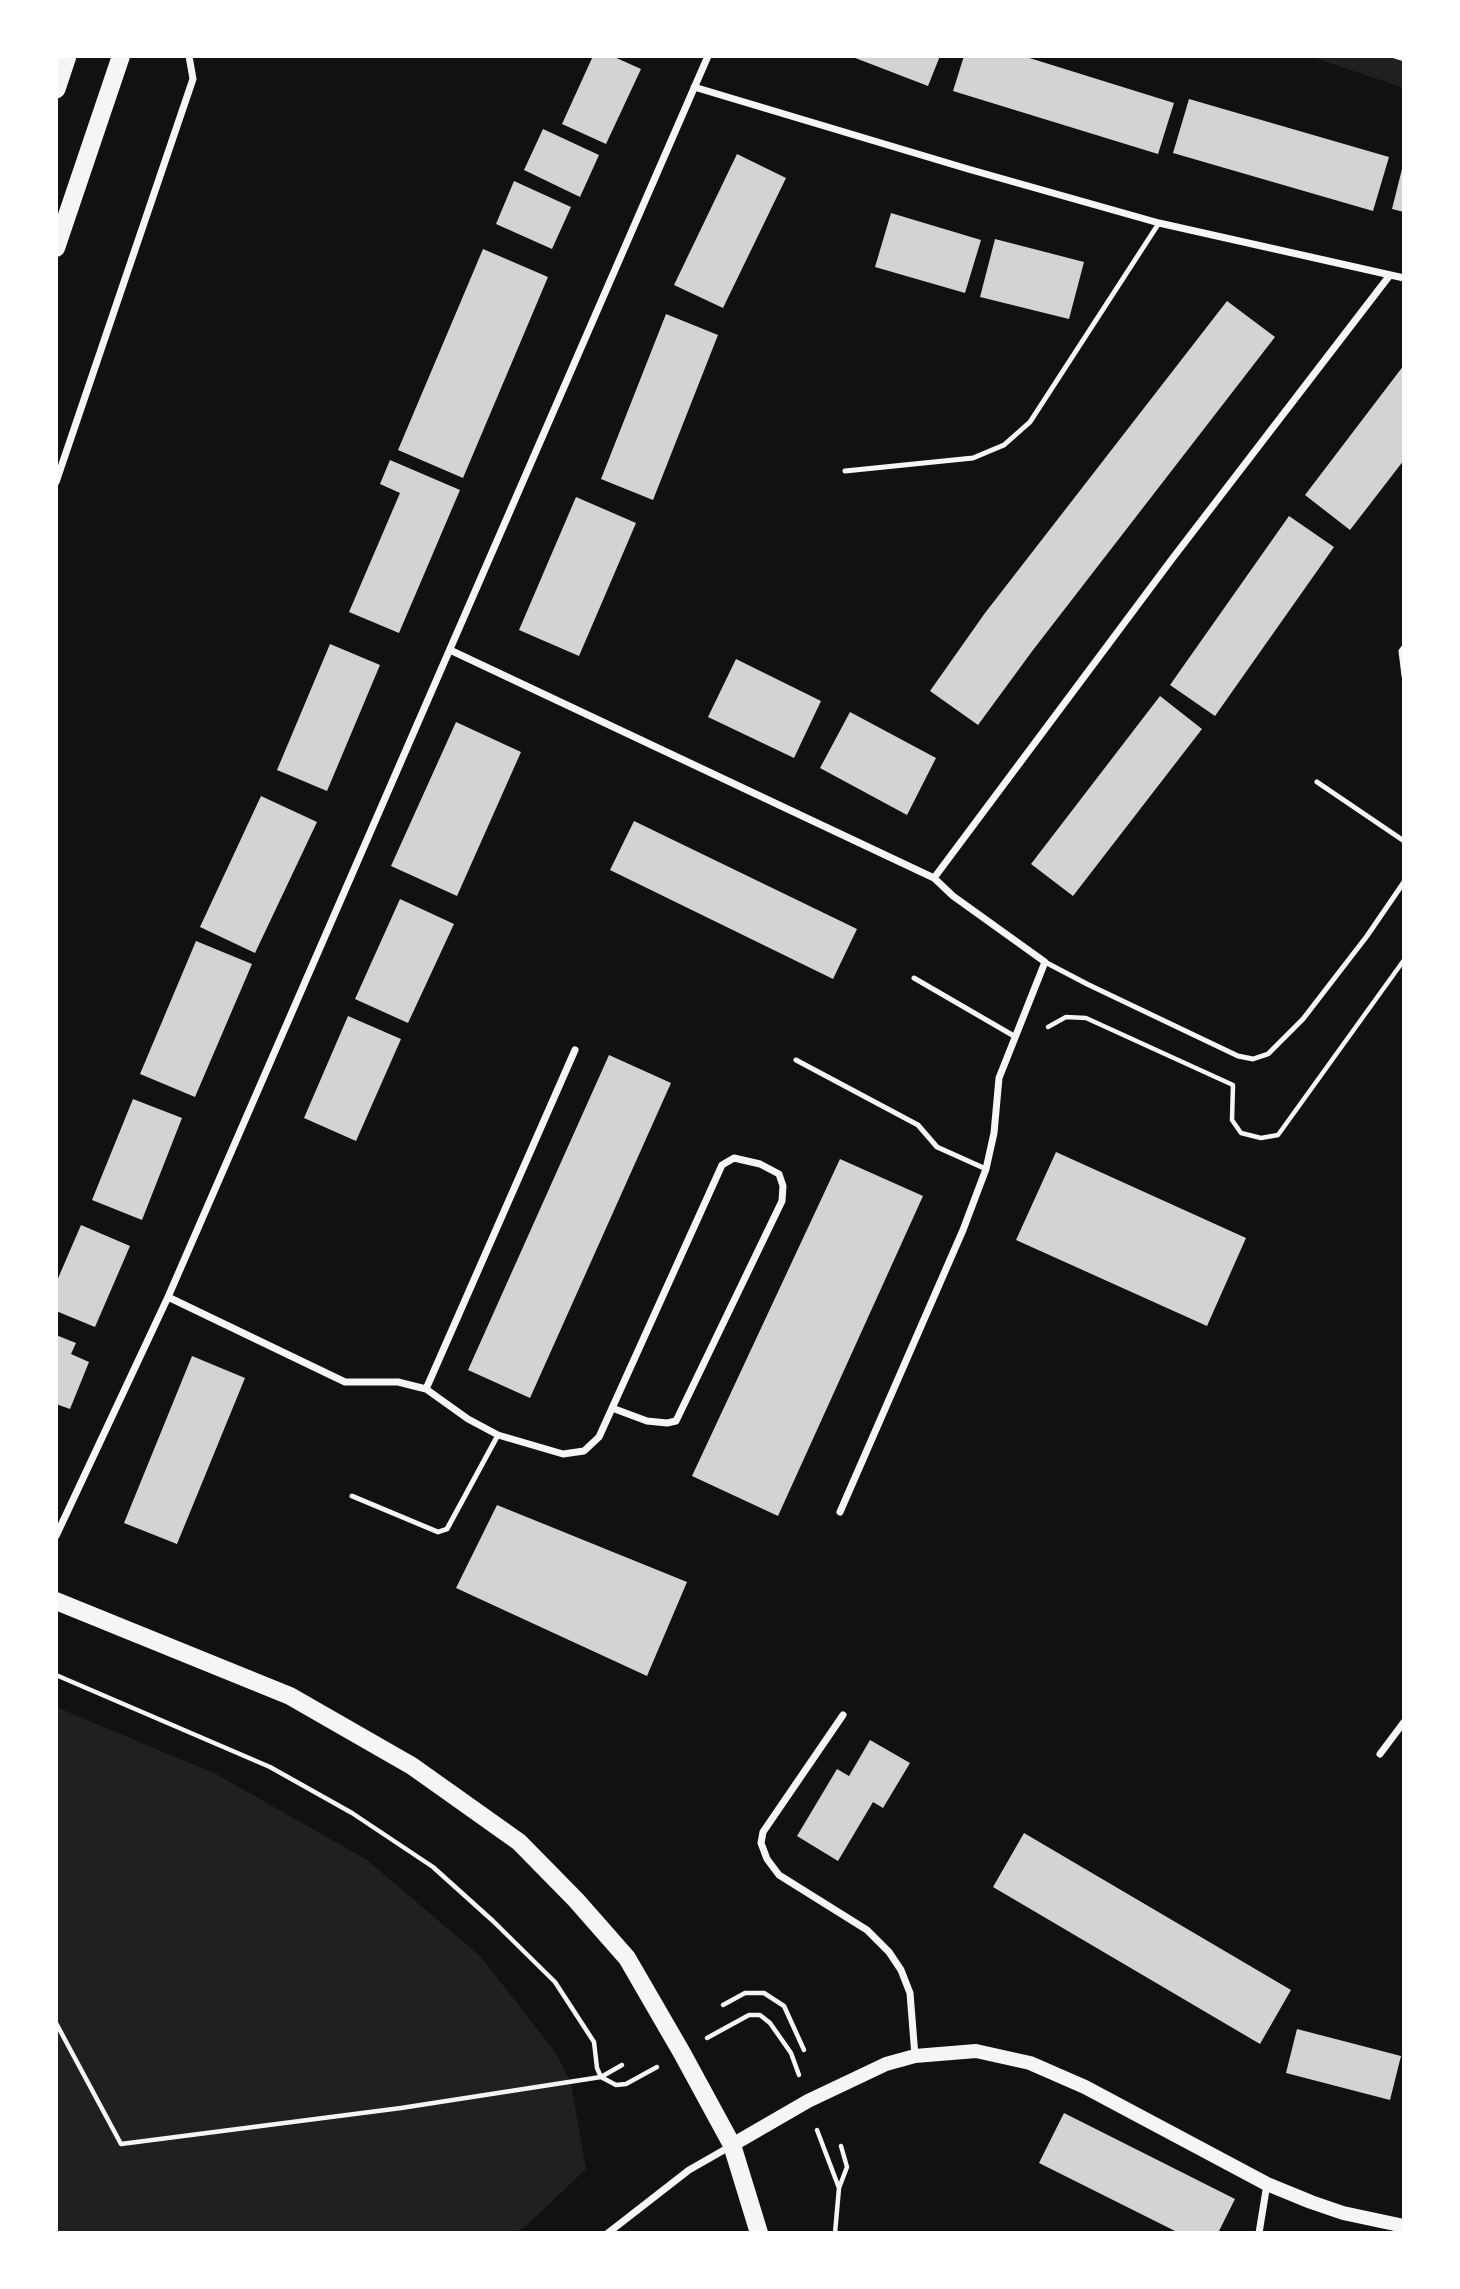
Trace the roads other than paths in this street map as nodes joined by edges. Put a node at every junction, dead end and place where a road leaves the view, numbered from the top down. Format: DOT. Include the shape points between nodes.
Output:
graph roads {
  1 [pos="67,56"];
  2 [pos="121,56"];
  3 [pos="189,56"];
  4 [pos="708,56"];
  5 [pos="694,88"];
  6 [pos="56,89"];
  7 [pos="1159,223"];
  8 [pos="56,247"];
  9 [pos="1390,275"];
  10 [pos="1404,278"];
  11 [pos="845,471"];
  12 [pos="56,482"];
  13 [pos="1404,646"];
  14 [pos="450,650"];
  15 [pos="1404,676"];
  16 [pos="1317,782"];
  17 [pos="1404,841"];
  18 [pos="934,878"];
  19 [pos="1404,882"];
  20 [pos="1045,962"];
  21 [pos="914,978"];
  22 [pos="1014,1036"];
  23 [pos="575,1050"];
  24 [pos="796,1060"];
  25 [pos="986,1169"];
  26 [pos="169,1297"];
  27 [pos="426,1389"];
  28 [pos="612,1408"];
  29 [pos="498,1434"];
  30 [pos="352,1496"];
  31 [pos="840,1512"];
  32 [pos="56,1536"];
  33 [pos="56,1601"];
  34 [pos="843,1715"];
  35 [pos="1404,1722"];
  36 [pos="1380,1754"];
  37 [pos="915,2056"];
  38 [pos="732,2145"];
  39 [pos="1267,2184"];
  40 [pos="1404,2226"];
  41 [pos="608,2233"];
  42 [pos="759,2233"];
  43 [pos="1259,2233"];
  1 -- 6 [label="highway"];
  2 -- 8 [label="main road"];
  3 -- 12 [label="street" via="193,79"];
  4 -- 5 [label="street"];
  5 -- 7 [label="street"];
  5 -- 14 [label="street"];
  7 -- 9 [label="street"];
  7 -- 11 [label="lane" via="1031,422 1004,445 973,458"];
  9 -- 10 [label="street"];
  9 -- 18 [label="street"];
  13 -- 15 [label="lane"];
  14 -- 18 [label="street"];
  14 -- 26 [label="street"];
  16 -- 17 [label="lane"];
  18 -- 20 [label="street"];
  19 -- 20 [label="lane" via="1303,1019 1268,1054 1254,1059 1238,1056"];
  20 -- 22 [label="street"];
  21 -- 22 [label="lane"];
  22 -- 25 [label="street" via="999,1077"];
  23 -- 27 [label="street"];
  24 -- 25 [label="lane" via="918,1125 937,1147"];
  25 -- 31 [label="street"];
  26 -- 27 [label="street" via="345,1382 398,1382"];
  26 -- 32 [label="street"];
  27 -- 29 [label="street"];
  28 -- 28 [label="street" via="648,1421 676,1421 782,1201 779,1174 734,1158 722,1165"];
  28 -- 29 [label="street" via="599,1437 584,1451 563,1454"];
  29 -- 30 [label="lane" via="447,1529 438,1532"];
  33 -- 38 [label="main road" via="290,1696 412,1766 519,1842 627,1958"];
  34 -- 37 [label="street" via="763,1832 761,1843 779,1875 867,1930 889,1952 910,1993"];
  35 -- 36 [label="street"];
  37 -- 38 [label="main road" via="839,2085"];
  37 -- 39 [label="main road" via="976,2051 1030,2063 1085,2087"];
  38 -- 41 [label="street" via="689,2170"];
  38 -- 42 [label="main road"];
  39 -- 40 [label="main road" via="1343,2213"];
  39 -- 43 [label="street"];
}
